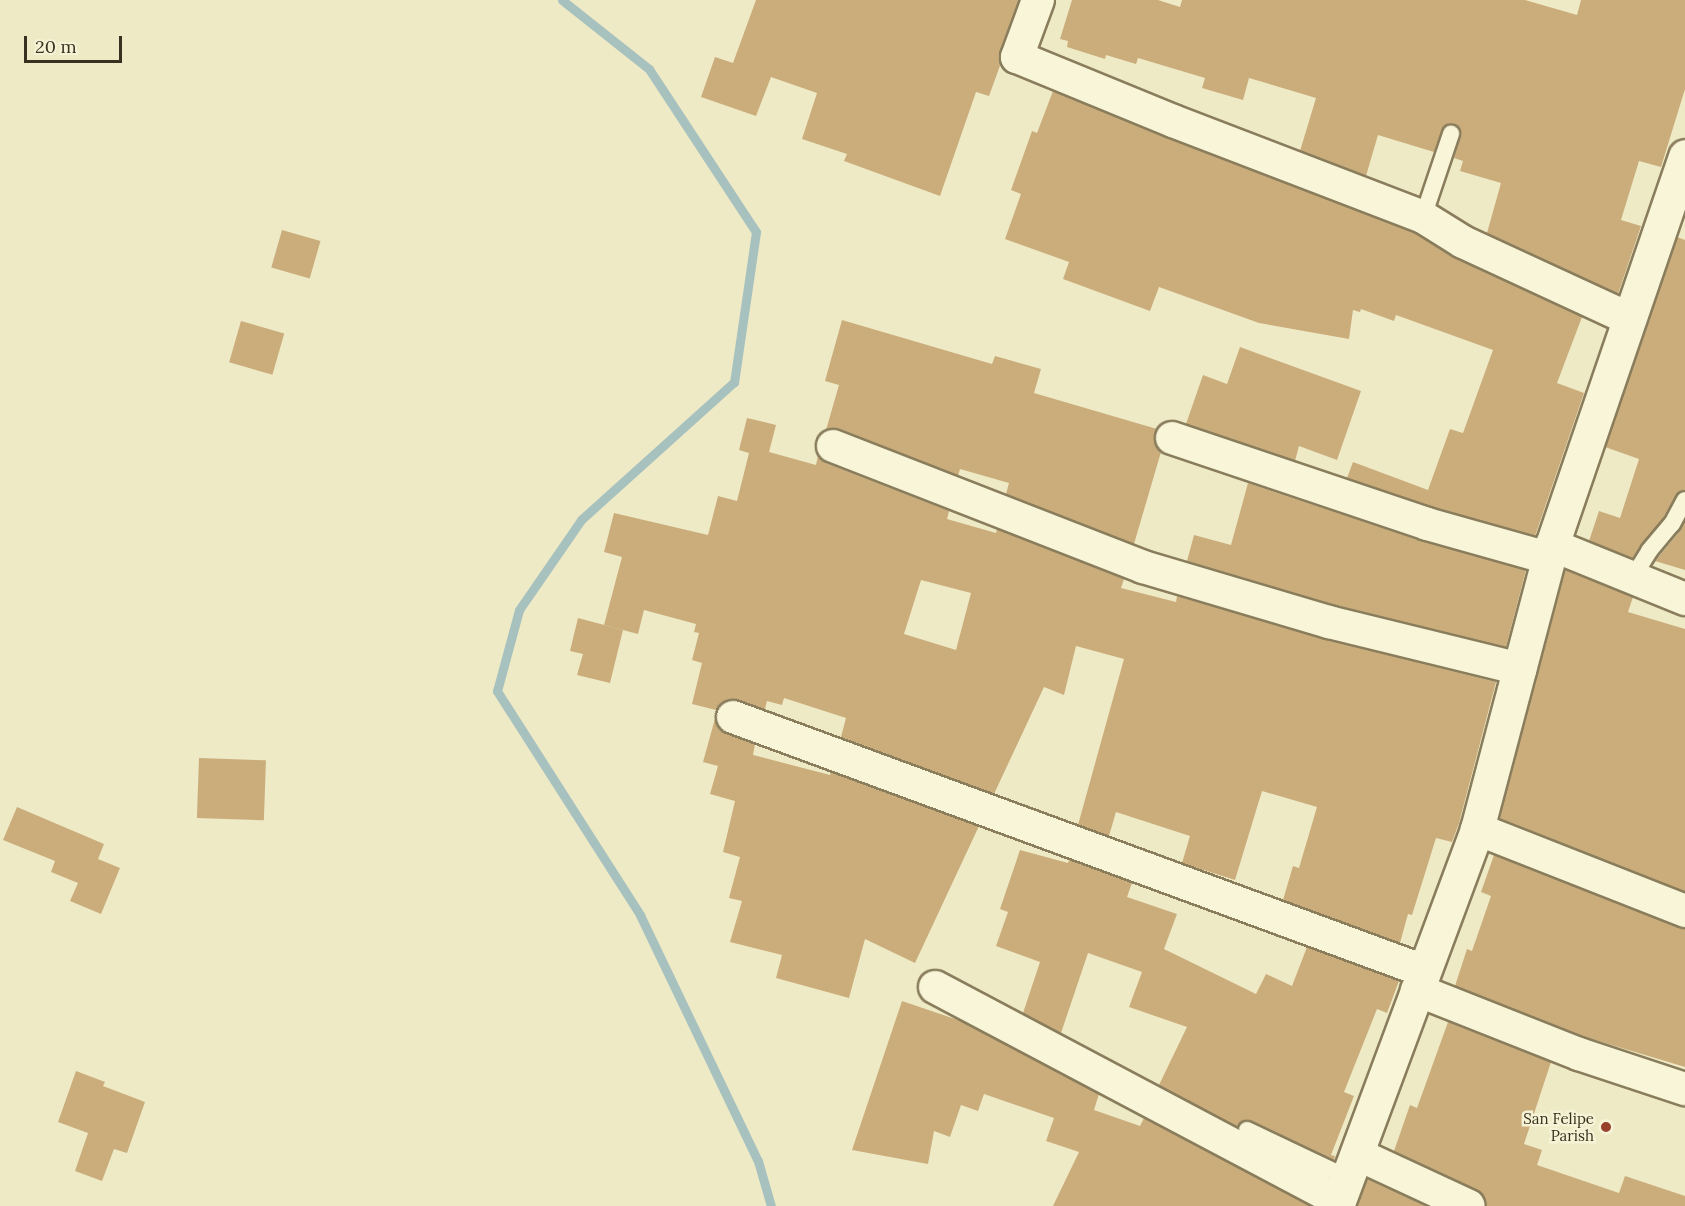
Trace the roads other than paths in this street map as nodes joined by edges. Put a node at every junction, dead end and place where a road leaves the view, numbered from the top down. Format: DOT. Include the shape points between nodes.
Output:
graph roads {
  1 [pos="1038,0"];
  2 [pos="1451,134"];
  3 [pos="1685,156"];
  4 [pos="1423,217"];
  5 [pos="1630,319"];
  6 [pos="1172,438"];
  7 [pos="833,446"];
  8 [pos="1685,500"];
  9 [pos="1550,551"];
  10 [pos="1633,577"];
  11 [pos="1685,598"];
  12 [pos="1520,669"];
  13 [pos="733,717"];
  14 [pos="1477,829"];
  15 [pos="1685,911"];
  16 [pos="1420,981"];
  17 [pos="935,987"];
  18 [pos="1685,1089"];
  19 [pos="1246,1130"];
  20 [pos="1345,1185"];
  21 [pos="1470,1206"];
  1 -- 4 [label="street" via="1017,57"];
  2 -- 4 [label="lane"];
  3 -- 5 [label="main road"];
  4 -- 5 [label="street" via="1463,242"];
  5 -- 9 [label="main road"];
  6 -- 9 [label="street" via="1427,524"];
  7 -- 12 [label="street" via="1143,567 1329,622"];
  8 -- 10 [label="lane"];
  9 -- 10 [label="street"];
  9 -- 12 [label="main road"];
  10 -- 11 [label="street"];
  12 -- 14 [label="main road"];
  13 -- 16 [label="street"];
  14 -- 15 [label="street"];
  14 -- 16 [label="main road"];
  16 -- 18 [label="street" via="1579,1054"];
  16 -- 20 [label="main road"];
  17 -- 20 [label="street"];
  19 -- 20 [label="lane"];
  20 -- 21 [label="street"];
}
